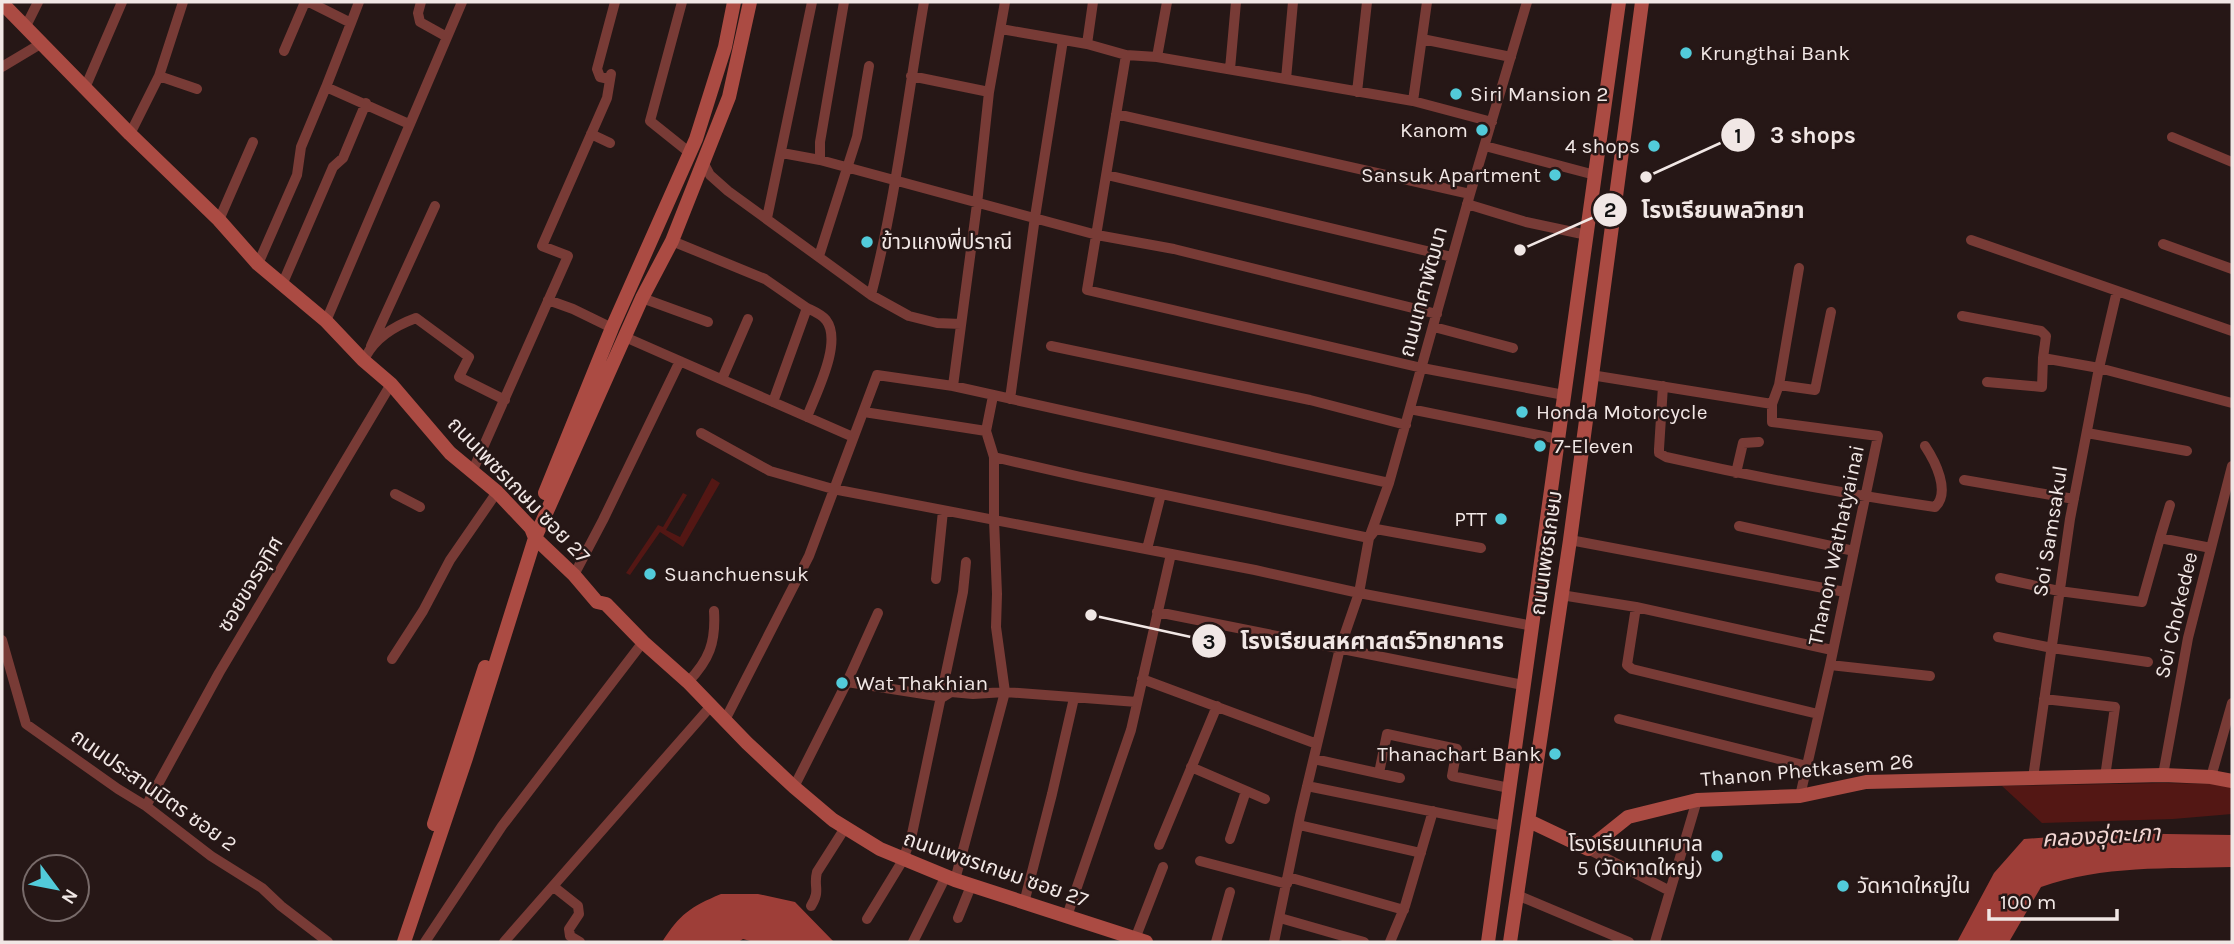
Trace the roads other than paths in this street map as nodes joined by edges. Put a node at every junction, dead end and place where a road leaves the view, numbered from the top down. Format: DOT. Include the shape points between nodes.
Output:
graph roads {
  1 [pos="2,2"];
  2 [pos="38,2"];
  3 [pos="122,2"];
  4 [pos="183,2"];
  5 [pos="307,2"];
  6 [pos="359,2"];
  7 [pos="421,2"];
  8 [pos="462,2"];
  9 [pos="615,2"];
  10 [pos="682,2"];
  11 [pos="732,2"];
  12 [pos="750,2"];
  13 [pos="757,2"];
  14 [pos="812,2"];
  15 [pos="844,2"];
  16 [pos="924,2"];
  17 [pos="1004,2"];
  18 [pos="1093,2"];
  19 [pos="1167,2"];
  20 [pos="1237,2"];
  21 [pos="1293,2"];
  22 [pos="1367,2"];
  23 [pos="1427,2"];
  24 [pos="1527,2"];
  25 [pos="1619,2"];
  26 [pos="1642,2"];
  27 [pos="351,23"];
  28 [pos="26,26"];
  29 [pos="1001,29"];
  30 [pos="447,37"];
  31 [pos="1422,39"];
  32 [pos="1063,40"];
  33 [pos="42,43"];
  34 [pos="1087,44"];
  35 [pos="284,51"];
  36 [pos="740,53"];
  37 [pos="1126,55"];
  38 [pos="1157,57"];
  39 [pos="1511,57"];
  40 [pos="869,66"];
  41 [pos="2,67"];
  42 [pos="1230,69"];
  43 [pos="159,76"];
  44 [pos="911,76"];
  45 [pos="1286,79"];
  46 [pos="326,87"];
  47 [pos="85,88"];
  48 [pos="197,89"];
  49 [pos="1607,90"];
  50 [pos="989,92"];
  51 [pos="1357,92"];
  52 [pos="1630,94"];
  53 [pos="1413,102"];
  54 [pos="366,103"];
  55 [pos="1116,114"];
  56 [pos="1492,122"];
  57 [pos="409,124"];
  58 [pos="130,134"];
  59 [pos="591,134"];
  60 [pos="2172,137"];
  61 [pos="253,142"];
  62 [pos="610,143"];
  63 [pos="1485,145"];
  64 [pos="690,153"];
  65 [pos="782,153"];
  66 [pos="820,160"];
  67 [pos="703,162"];
  68 [pos="2232,162"];
  69 [pos="848,169"];
  70 [pos="1107,175"];
  71 [pos="1595,175"];
  72 [pos="896,182"];
  73 [pos="1469,199"];
  74 [pos="977,204"];
  75 [pos="435,206"];
  76 [pos="1035,217"];
  77 [pos="767,218"];
  78 [pos="219,220"];
  79 [pos="1097,235"];
  80 [pos="1587,235"];
  81 [pos="1971,240"];
  82 [pos="672,241"];
  83 [pos="2163,244"];
  84 [pos="819,256"];
  85 [pos="1452,257"];
  86 [pos="258,264"];
  87 [pos="1798,268"];
  88 [pos="2232,269"];
  89 [pos="282,285"];
  90 [pos="2117,291"];
  91 [pos="871,295"];
  92 [pos="642,298"];
  93 [pos="1578,298"];
  94 [pos="548,300"];
  95 [pos="1601,302"];
  96 [pos="807,308"];
  97 [pos="1831,312"];
  98 [pos="1437,314"];
  99 [pos="1962,316"];
  100 [pos="748,319"];
  101 [pos="326,321"];
  102 [pos="708,322"];
  103 [pos="961,324"];
  104 [pos="1434,327"];
  105 [pos="612,328"];
  106 [pos="2232,331"];
  107 [pos="625,337"];
  108 [pos="1051,346"];
  109 [pos="1513,348"];
  110 [pos="365,358"];
  111 [pos="2043,358"];
  112 [pos="680,361"];
  113 [pos="1422,368"];
  114 [pos="2099,368"];
  115 [pos="1591,375"];
  116 [pos="722,379"];
  117 [pos="1987,382"];
  118 [pos="391,384"];
  119 [pos="1779,385"];
  120 [pos="953,386"];
  121 [pos="1664,386"];
  122 [pos="1564,395"];
  123 [pos="993,396"];
  124 [pos="1010,399"];
  125 [pos="505,400"];
  126 [pos="773,402"];
  127 [pos="2232,403"];
  128 [pos="1772,404"];
  129 [pos="1410,409"];
  130 [pos="864,412"];
  131 [pos="807,417"];
  132 [pos="1406,425"];
  133 [pos="986,431"];
  134 [pos="701,433"];
  135 [pos="2087,433"];
  136 [pos="853,437"];
  137 [pos="1558,439"];
  138 [pos="1759,442"];
  139 [pos="1925,446"];
  140 [pos="2187,451"];
  141 [pos="994,457"];
  142 [pos="2231,466"];
  143 [pos="473,470"];
  144 [pos="1736,473"];
  145 [pos="1964,480"];
  146 [pos="1389,483"];
  147 [pos="833,489"];
  148 [pos="497,492"];
  149 [pos="395,494"];
  150 [pos="1161,494"];
  151 [pos="1866,497"];
  152 [pos="2074,499"];
  153 [pos="2170,505"];
  154 [pos="420,507"];
  155 [pos="943,510"];
  156 [pos="994,520"];
  157 [pos="1739,526"];
  158 [pos="533,533"];
  159 [pos="1369,538"];
  160 [pos="2161,538"];
  161 [pos="1570,540"];
  162 [pos="1482,548"];
  163 [pos="2211,548"];
  164 [pos="1147,549"];
  165 [pos="1854,551"];
  166 [pos="1171,554"];
  167 [pos="966,562"];
  168 [pos="574,575"];
  169 [pos="2000,578"];
  170 [pos="936,579"];
  171 [pos="2059,591"];
  172 [pos="1845,592"];
  173 [pos="1359,593"];
  174 [pos="1561,595"];
  175 [pos="1636,607"];
  176 [pos="714,611"];
  177 [pos="1157,612"];
  178 [pos="878,613"];
  179 [pos="1533,626"];
  180 [pos="1998,637"];
  181 [pos="2,640"];
  182 [pos="643,642"];
  183 [pos="1340,648"];
  184 [pos="2052,648"];
  185 [pos="1832,650"];
  186 [pos="392,659"];
  187 [pos="2148,662"];
  188 [pos="1830,666"];
  189 [pos="1525,668"];
  190 [pos="1551,673"];
  191 [pos="1930,676"];
  192 [pos="1142,678"];
  193 [pos="688,682"];
  194 [pos="847,682"];
  195 [pos="1523,685"];
  196 [pos="1005,692"];
  197 [pos="943,696"];
  198 [pos="1074,698"];
  199 [pos="2044,699"];
  200 [pos="1137,702"];
  201 [pos="2232,703"];
  202 [pos="711,706"];
  203 [pos="1217,706"];
  204 [pos="1520,707"];
  205 [pos="1545,711"];
  206 [pos="1818,714"];
  207 [pos="1619,719"];
  208 [pos="725,720"];
  209 [pos="1317,744"];
  210 [pos="1314,759"];
  211 [pos="1807,766"];
  212 [pos="1191,767"];
  213 [pos="1379,773"];
  214 [pos="2163,775"];
  215 [pos="2105,776"];
  216 [pos="2211,777"];
  217 [pos="1400,778"];
  218 [pos="2033,778"];
  219 [pos="2232,781"];
  220 [pos="1307,786"];
  221 [pos="794,788"];
  222 [pos="1509,788"];
  223 [pos="1245,791"];
  224 [pos="1800,796"];
  225 [pos="1265,799"];
  226 [pos="1697,800"];
  227 [pos="146,806"];
  228 [pos="1433,811"];
  229 [pos="1529,821"];
  230 [pos="1298,825"];
  231 [pos="1504,826"];
  232 [pos="845,828"];
  233 [pos="1230,839"];
  234 [pos="1159,845"];
  235 [pos="1588,849"];
  236 [pos="1421,853"];
  237 [pos="903,860"];
  238 [pos="1200,861"];
  239 [pos="1163,867"];
  240 [pos="951,878"];
  241 [pos="1288,881"];
  242 [pos="971,886"];
  243 [pos="554,887"];
  244 [pos="1230,891"];
  245 [pos="1670,891"];
  246 [pos="1517,895"];
  247 [pos="412,903"];
  248 [pos="1024,903"];
  249 [pos="811,906"];
  250 [pos="1404,910"];
  251 [pos="1067,916"];
  252 [pos="958,918"];
  253 [pos="1280,918"];
  254 [pos="867,919"];
  255 [pos="1140,941"];
  256 [pos="328,942"];
  257 [pos="396,942"];
  258 [pos="404,942"];
  259 [pos="425,942"];
  260 [pos="505,942"];
  261 [pos="580,942"];
  262 [pos="913,942"];
  263 [pos="1216,942"];
  264 [pos="1274,942"];
  265 [pos="1363,942"];
  266 [pos="1390,942"];
  267 [pos="1488,942"];
  268 [pos="1510,942"];
  269 [pos="1629,942"];
  270 [pos="1655,942"];
  1 -- 28 [label="main road, ถนนเพชรเกษม ซอย 27"];
  2 -- 28 [label="street"];
  3 -- 47 [label="street"];
  4 -- 43 [label="street"];
  5 -- 27 [label="street"];
  5 -- 35 [label="street"];
  6 -- 27 [label="street"];
  7 -- 30 [label="street" via="420,22"];
  8 -- 30 [label="street"];
  9 -- 59 [label="street" via="597,69 600,77 610,76 607,98"];
  10 -- 64 [label="street" via="650,121"];
  11 -- 64 [label="main road" via="725,47"];
  12 -- 36 [label="main road"];
  13 -- 36 [label="main road"];
  14 -- 65 [label="street"];
  15 -- 66 [label="street"];
  16 -- 44 [label="street"];
  17 -- 29 [label="street"];
  18 -- 34 [label="street"];
  19 -- 38 [label="street"];
  20 -- 42 [label="street"];
  21 -- 45 [label="street"];
  22 -- 51 [label="street"];
  23 -- 31 [label="street"];
  24 -- 39 [label="street, ถนนเทศาพัฒนา"];
  25 -- 49 [label="main road, ถนนเพชรเกษม"];
  26 -- 52 [label="main road, ถนนเพชรเกษม"];
  27 -- 46 [label="street"];
  28 -- 33 [label="main road, ถนนเพชรเกษม ซอย 27"];
  29 -- 32 [label="street"];
  29 -- 50 [label="street"];
  30 -- 57 [label="street"];
  31 -- 39 [label="street"];
  31 -- 53 [label="street"];
  32 -- 34 [label="street"];
  32 -- 76 [label="street"];
  33 -- 41 [label="street"];
  33 -- 47 [label="main road, ถนนเพชรเกษม ซอย 27"];
  34 -- 37 [label="street"];
  36 -- 67 [label="main road" via="729,97"];
  37 -- 38 [label="street"];
  37 -- 55 [label="street"];
  38 -- 42 [label="street"];
  39 -- 56 [label="street, ถนนเทศาพัฒนา"];
  40 -- 69 [label="street"];
  42 -- 45 [label="street"];
  43 -- 48 [label="street"];
  43 -- 58 [label="street"];
  44 -- 50 [label="street"];
  44 -- 72 [label="street"];
  45 -- 51 [label="street"];
  46 -- 54 [label="street"];
  46 -- 86 [label="street" via="301,147 297,175"];
  47 -- 58 [label="main road, ถนนเพชรเกษม ซอย 27"];
  49 -- 52 [label="main road"];
  49 -- 71 [label="main road, ถนนเพชรเกษม"];
  50 -- 74 [label="street"];
  51 -- 53 [label="street"];
  52 -- 95 [label="main road, ถนนเพชรเกษม"];
  53 -- 56 [label="street"];
  54 -- 57 [label="street"];
  54 -- 89 [label="street"];
  55 -- 70 [label="street"];
  55 -- 73 [label="street"];
  56 -- 63 [label="street, ถนนเทศาพัฒนา"];
  57 -- 101 [label="street"];
  58 -- 78 [label="main road, ถนนเพชรเกษม ซอย 27"];
  59 -- 62 [label="street"];
  59 -- 94 [label="street" via="542,246 568,256"];
  60 -- 68 [label="street"];
  61 -- 78 [label="street"];
  63 -- 71 [label="street"];
  63 -- 73 [label="street, ถนนเทศาพัฒนา"];
  64 -- 105 [label="main road"];
  65 -- 66 [label="street"];
  65 -- 77 [label="street"];
  66 -- 69 [label="street"];
  67 -- 77 [label="street" via="710,176"];
  67 -- 82 [label="main road"];
  69 -- 72 [label="street"];
  69 -- 84 [label="street"];
  70 -- 79 [label="street"];
  70 -- 85 [label="street"];
  71 -- 80 [label="main road, ถนนเพชรเกษม"];
  72 -- 74 [label="street"];
  72 -- 91 [label="street"];
  73 -- 80 [label="street" via="1526,222"];
  73 -- 85 [label="street, ถนนเทศาพัฒนา"];
  74 -- 76 [label="street"];
  74 -- 103 [label="street"];
  75 -- 110 [label="street"];
  76 -- 79 [label="street"];
  76 -- 124 [label="street"];
  77 -- 84 [label="street"];
  78 -- 86 [label="main road, ถนนเพชรเกษม ซอย 27"];
  79 -- 98 [label="street" via="1174,249"];
  79 -- 113 [label="street" via="1087,290"];
  80 -- 93 [label="main road, ถนนเพชรเกษม"];
  81 -- 90 [label="street"];
  82 -- 92 [label="main road"];
  82 -- 96 [label="street" via="765,279"];
  83 -- 88 [label="street"];
  84 -- 91 [label="street"];
  85 -- 98 [label="street, ถนนเทศาพัฒนา"];
  86 -- 89 [label="main road, ถนนเพชรเกษม ซอย 27"];
  87 -- 119 [label="street"];
  89 -- 101 [label="main road, ถนนเพชรเกษม ซอย 27"];
  90 -- 106 [label="street"];
  90 -- 114 [label="street, Soi Samsakul"];
  91 -- 103 [label="street" via="909,316"];
  92 -- 102 [label="street"];
  92 -- 107 [label="main road"];
  93 -- 95 [label="main road"];
  93 -- 122 [label="main road, ถนนเพชรเกษม"];
  94 -- 105 [label="street"];
  94 -- 125 [label="street"];
  95 -- 115 [label="main road, ถนนเพชรเกษม"];
  96 -- 126 [label="street"];
  96 -- 131 [label="street" via="828,322 832,349"];
  97 -- 119 [label="street" via="1815,390"];
  98 -- 104 [label="street, ถนนเทศาพัฒนา"];
  99 -- 111 [label="street" via="2042,331 2046,335"];
  100 -- 116 [label="street"];
  101 -- 110 [label="main road, ถนนเพชรเกษม ซอย 27"];
  103 -- 120 [label="street"];
  104 -- 109 [label="street"];
  104 -- 113 [label="street, ถนนเทศาพัฒนา"];
  105 -- 158 [label="main road"];
  107 -- 112 [label="street"];
  107 -- 158 [label="main road"];
  108 -- 132 [label="street" via="1310,400"];
  110 -- 118 [label="main road, ถนนเพชรเกษม ซอย 27"];
  110 -- 125 [label="street" via="396,326 416,318 469,357 459,377"];
  111 -- 114 [label="street"];
  111 -- 117 [label="street" via="2042,387"];
  112 -- 116 [label="street"];
  112 -- 168 [label="street"];
  113 -- 122 [label="street"];
  113 -- 129 [label="street, ถนนเทศาพัฒนา"];
  114 -- 127 [label="street"];
  114 -- 135 [label="street, Soi Samsakul"];
  115 -- 121 [label="street"];
  115 -- 161 [label="main road, ถนนเพชรเกษม"];
  116 -- 126 [label="street"];
  118 -- 143 [label="main road, ถนนเพชรเกษม ซอย 27" via="450,453"];
  118 -- 227 [label="street, ซอยขจรอุทิศ" via="219,673"];
  119 -- 128 [label="street"];
  120 -- 123 [label="street"];
  120 -- 130 [label="street" via="877,375"];
  121 -- 128 [label="street"];
  121 -- 144 [label="street" via="1659,453"];
  122 -- 137 [label="main road, ถนนเพชรเกษม"];
  123 -- 124 [label="street"];
  123 -- 133 [label="street"];
  124 -- 146 [label="street"];
  125 -- 143 [label="street"];
  126 -- 131 [label="street"];
  128 -- 151 [label="street, Thanon Wathatyainai" via="1772,422 1878,436"];
  129 -- 132 [label="street, ถนนเทศาพัฒนา"];
  129 -- 137 [label="street"];
  130 -- 133 [label="street"];
  130 -- 136 [label="street"];
  131 -- 136 [label="street"];
  132 -- 146 [label="street, ถนนเทศาพัฒนา"];
  133 -- 141 [label="street"];
  134 -- 147 [label="street" via="770,471"];
  135 -- 140 [label="street"];
  135 -- 152 [label="street, Soi Samsakul"];
  136 -- 147 [label="street"];
  137 -- 179 [label="main road, ถนนเพชรเกษม"];
  138 -- 144 [label="street" via="1742,443"];
  139 -- 151 [label="street" via="1941,479 1937,506"];
  141 -- 150 [label="street"];
  141 -- 156 [label="street"];
  142 -- 163 [label="street, Soi Chokedee"];
  143 -- 148 [label="main road, ถนนเพชรเกษม ซอย 27"];
  144 -- 151 [label="street"];
  145 -- 152 [label="street"];
  146 -- 159 [label="street, ถนนเทศาพัฒนา"];
  147 -- 155 [label="street"];
  147 -- 208 [label="street" via="809,556"];
  148 -- 158 [label="main road, ถนนเพชรเกษม ซอย 27"];
  148 -- 186 [label="street" via="450,560"];
  149 -- 154 [label="street"];
  150 -- 159 [label="street"];
  150 -- 164 [label="street"];
  151 -- 165 [label="street, Thanon Wathatyainai"];
  152 -- 171 [label="street, Soi Samsakul"];
  153 -- 160 [label="street"];
  155 -- 156 [label="street"];
  155 -- 170 [label="street"];
  156 -- 164 [label="street"];
  156 -- 196 [label="street" via="996,627"];
  157 -- 165 [label="street"];
  158 -- 168 [label="main road, ถนนเพชรเกษม ซอย 27"];
  158 -- 247 [label="main road"];
  159 -- 162 [label="street" via="1377,529"];
  159 -- 173 [label="street, ถนนเทศาพัฒนา"];
  160 -- 163 [label="street"];
  160 -- 171 [label="street" via="2142,602"];
  161 -- 172 [label="street"];
  161 -- 174 [label="main road, ถนนเพชรเกษม"];
  163 -- 214 [label="street, Soi Chokedee" via="2188,638"];
  164 -- 166 [label="street"];
  165 -- 172 [label="street, Thanon Wathatyainai"];
  166 -- 173 [label="street"];
  166 -- 177 [label="street"];
  167 -- 197 [label="street"];
  168 -- 182 [label="main road, ถนนเพชรเกษม ซอย 27"];
  169 -- 171 [label="street"];
  171 -- 184 [label="street, Soi Samsakul"];
  172 -- 185 [label="street, Thanon Wathatyainai"];
  173 -- 179 [label="street"];
  173 -- 183 [label="street, ถนนเทศาพัฒนา"];
  174 -- 175 [label="street"];
  174 -- 190 [label="main road, ถนนเพชรเกษม"];
  175 -- 185 [label="street"];
  175 -- 206 [label="street" via="1627,664 1633,668"];
  176 -- 193 [label="street" via="706,661"];
  177 -- 183 [label="street"];
  177 -- 192 [label="street"];
  178 -- 194 [label="street"];
  179 -- 189 [label="main road, ถนนเพชรเกษม"];
  180 -- 184 [label="street"];
  181 -- 227 [label="street, ถนนประสานมิตร ซอย 2" via="26,724"];
  182 -- 193 [label="main road, ถนนเพชรเกษม ซอย 27"];
  182 -- 259 [label="street" via="502,826"];
  183 -- 195 [label="street"];
  183 -- 209 [label="street, ถนนเทศาพัฒนา"];
  184 -- 187 [label="street"];
  184 -- 199 [label="street, Soi Samsakul"];
  185 -- 188 [label="street, Thanon Wathatyainai"];
  188 -- 191 [label="street"];
  188 -- 206 [label="street, Thanon Wathatyainai"];
  189 -- 190 [label="main road" via="1541,682"];
  189 -- 195 [label="main road, ถนนเพชรเกษม"];
  190 -- 205 [label="main road, ถนนเพชรเกษม"];
  192 -- 200 [label="street"];
  192 -- 203 [label="street"];
  193 -- 202 [label="main road, ถนนเพชรเกษม ซอย 27"];
  194 -- 197 [label="street"];
  194 -- 221 [label="street"];
  195 -- 204 [label="main road, ถนนเพชรเกษม"];
  196 -- 197 [label="street"];
  196 -- 198 [label="street"];
  196 -- 240 [label="street"];
  197 -- 237 [label="street"];
  198 -- 200 [label="street"];
  198 -- 248 [label="street"];
  199 -- 215 [label="street" via="2115,707"];
  199 -- 218 [label="street, Soi Samsakul"];
  200 -- 251 [label="street"];
  201 -- 216 [label="street"];
  202 -- 208 [label="main road, ถนนเพชรเกษม ซอย 27"];
  202 -- 243 [label="street"];
  203 -- 209 [label="street"];
  203 -- 212 [label="street"];
  204 -- 205 [label="main road" via="1533,699"];
  204 -- 222 [label="main road, ถนนเพชรเกษม"];
  205 -- 229 [label="main road, ถนนเพชรเกษม"];
  206 -- 211 [label="street, Thanon Wathatyainai"];
  207 -- 211 [label="street"];
  208 -- 221 [label="main road, ถนนเพชรเกษม ซอย 27"];
  209 -- 210 [label="street, ถนนเทศาพัฒนา"];
  210 -- 213 [label="street"];
  210 -- 220 [label="street, ถนนเทศาพัฒนา"];
  211 -- 224 [label="street, Thanon Wathatyainai"];
  212 -- 223 [label="street"];
  212 -- 234 [label="street"];
  213 -- 217 [label="street"];
  213 -- 222 [label="street" via="1387,734 1457,749 1452,776"];
  214 -- 215 [label="main road, Thanon Phetkasem 26"];
  214 -- 216 [label="main road, Thanon Phetkasem 26"];
  215 -- 218 [label="main road, Thanon Phetkasem 26"];
  216 -- 219 [label="main road, Thanon Phetkasem 26"];
  218 -- 224 [label="main road, Thanon Phetkasem 26" via="1866,782"];
  220 -- 228 [label="street"];
  220 -- 230 [label="street, ถนนเทศาพัฒนา"];
  221 -- 232 [label="main road, ถนนเพชรเกษม ซอย 27"];
  222 -- 231 [label="main road, ถนนเพชรเกษม"];
  223 -- 225 [label="street"];
  223 -- 233 [label="street"];
  224 -- 226 [label="main road, Thanon Phetkasem 26"];
  226 -- 235 [label="main road, Thanon Phetkasem 26" via="1628,817"];
  226 -- 245 [label="street"];
  227 -- 256 [label="street, ถนนประสานมิตร ซอย 2" via="262,888"];
  228 -- 231 [label="street"];
  228 -- 236 [label="street"];
  229 -- 235 [label="main road"];
  229 -- 246 [label="main road, ถนนเพชรเกษม"];
  230 -- 236 [label="street"];
  230 -- 241 [label="street, ถนนเทศาพัฒนา"];
  231 -- 267 [label="main road, ถนนเพชรเกษม"];
  232 -- 237 [label="main road, ถนนเพชรเกษม ซอย 27"];
  232 -- 249 [label="street" via="817,872 818,890"];
  235 -- 245 [label="street"];
  236 -- 250 [label="street"];
  237 -- 240 [label="main road, ถนนเพชรเกษม ซอย 27"];
  237 -- 254 [label="street"];
  238 -- 241 [label="street"];
  239 -- 255 [label="street"];
  240 -- 242 [label="main road, ถนนเพชรเกษม ซอย 27"];
  240 -- 262 [label="street"];
  241 -- 250 [label="street"];
  241 -- 253 [label="street, ถนนเทศาพัฒนา"];
  242 -- 248 [label="main road, ถนนเพชรเกษม ซอย 27"];
  242 -- 252 [label="street"];
  243 -- 260 [label="street"];
  243 -- 261 [label="street" via="578,906 579,914 569,929 570,936"];
  244 -- 263 [label="street"];
  245 -- 270 [label="street"];
  246 -- 268 [label="main road, ถนนเพชรเกษม"];
  246 -- 269 [label="street"];
  247 -- 257 [label="main road"];
  247 -- 258 [label="main road"];
  248 -- 251 [label="main road, ถนนเพชรเกษม ซอย 27"];
  250 -- 266 [label="street"];
  251 -- 255 [label="main road, ถนนเพชรเกษม ซอย 27"];
  253 -- 264 [label="street, ถนนเทศาพัฒนา"];
  253 -- 265 [label="street"];
}
